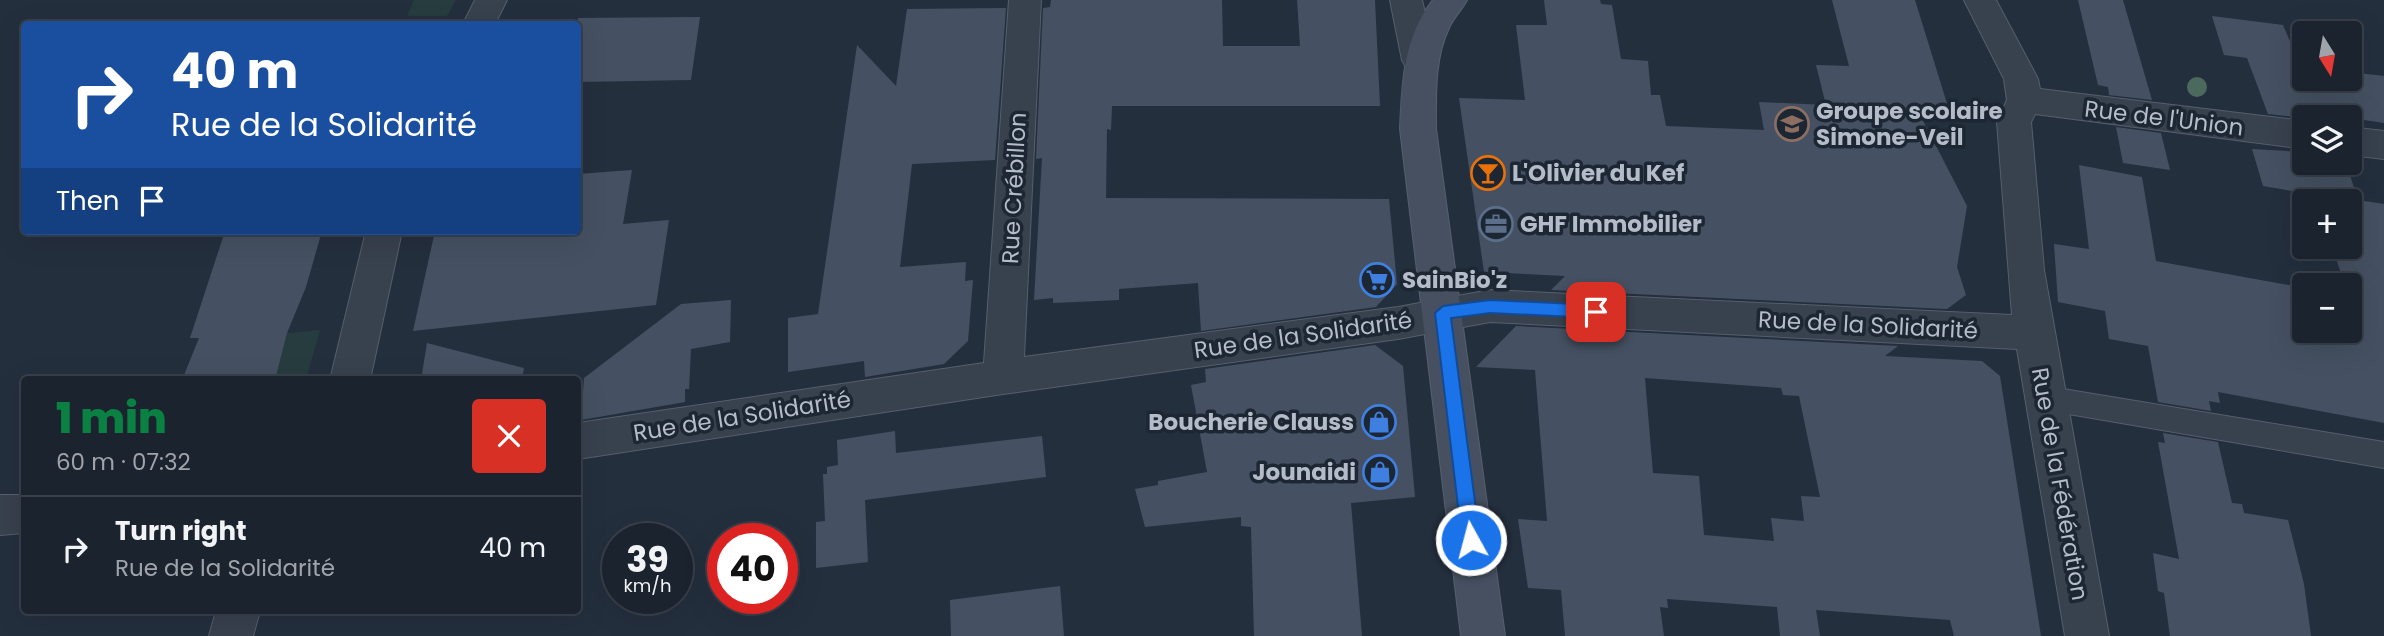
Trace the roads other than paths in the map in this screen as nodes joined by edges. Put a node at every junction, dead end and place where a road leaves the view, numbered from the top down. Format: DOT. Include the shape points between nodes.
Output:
graph roads {
  1 [pos="491,0"];
  2 [pos="1025,0"];
  3 [pos="1406,0"];
  4 [pos="1451,0"];
  5 [pos="1980,0"];
  6 [pos="480,21"];
  7 [pos="1419,60"];
  8 [pos="2024,100"];
  9 [pos="2292,133"];
  10 [pos="2362,142"];
  11 [pos="2384,145"];
  12 [pos="383,235"];
  13 [pos="1443,313"];
  14 [pos="2034,333"];
  15 [pos="351,376"];
  16 [pos="1003,377"];
  17 [pos="2045,398"];
  18 [pos="581,441"];
  19 [pos="2384,455"];
  20 [pos="21,514"];
  21 [pos="0,515"];
  22 [pos="238,614"];
  23 [pos="231,636"];
  24 [pos="1483,636"];
  25 [pos="2087,636"];
  1 -- 6 [label="street"];
  2 -- 16 [label="street, Rue Crébillon"];
  3 -- 7 [label="street"];
  4 -- 7 [label="street"];
  5 -- 8 [label="street" via="2021,79"];
  7 -- 13 [label="street" via="1418,129"];
  8 -- 9 [label="street, Rue de l'Union"];
  8 -- 14 [label="street, Rue de la Fédération" via="2014,122"];
  10 -- 11 [label="street"];
  12 -- 15 [label="street"];
  13 -- 14 [label="street, Rue de la Solidarité" via="1490,306"];
  13 -- 16 [label="street, Rue de la Solidarité"];
  13 -- 24 [label="street"];
  14 -- 17 [label="street, Rue de la Fédération"];
  16 -- 18 [label="street, Rue de la Solidarité"];
  17 -- 19 [label="lane"];
  17 -- 25 [label="street, Rue de la Fédération"];
  20 -- 21 [label="street"];
  22 -- 23 [label="street"];
}
